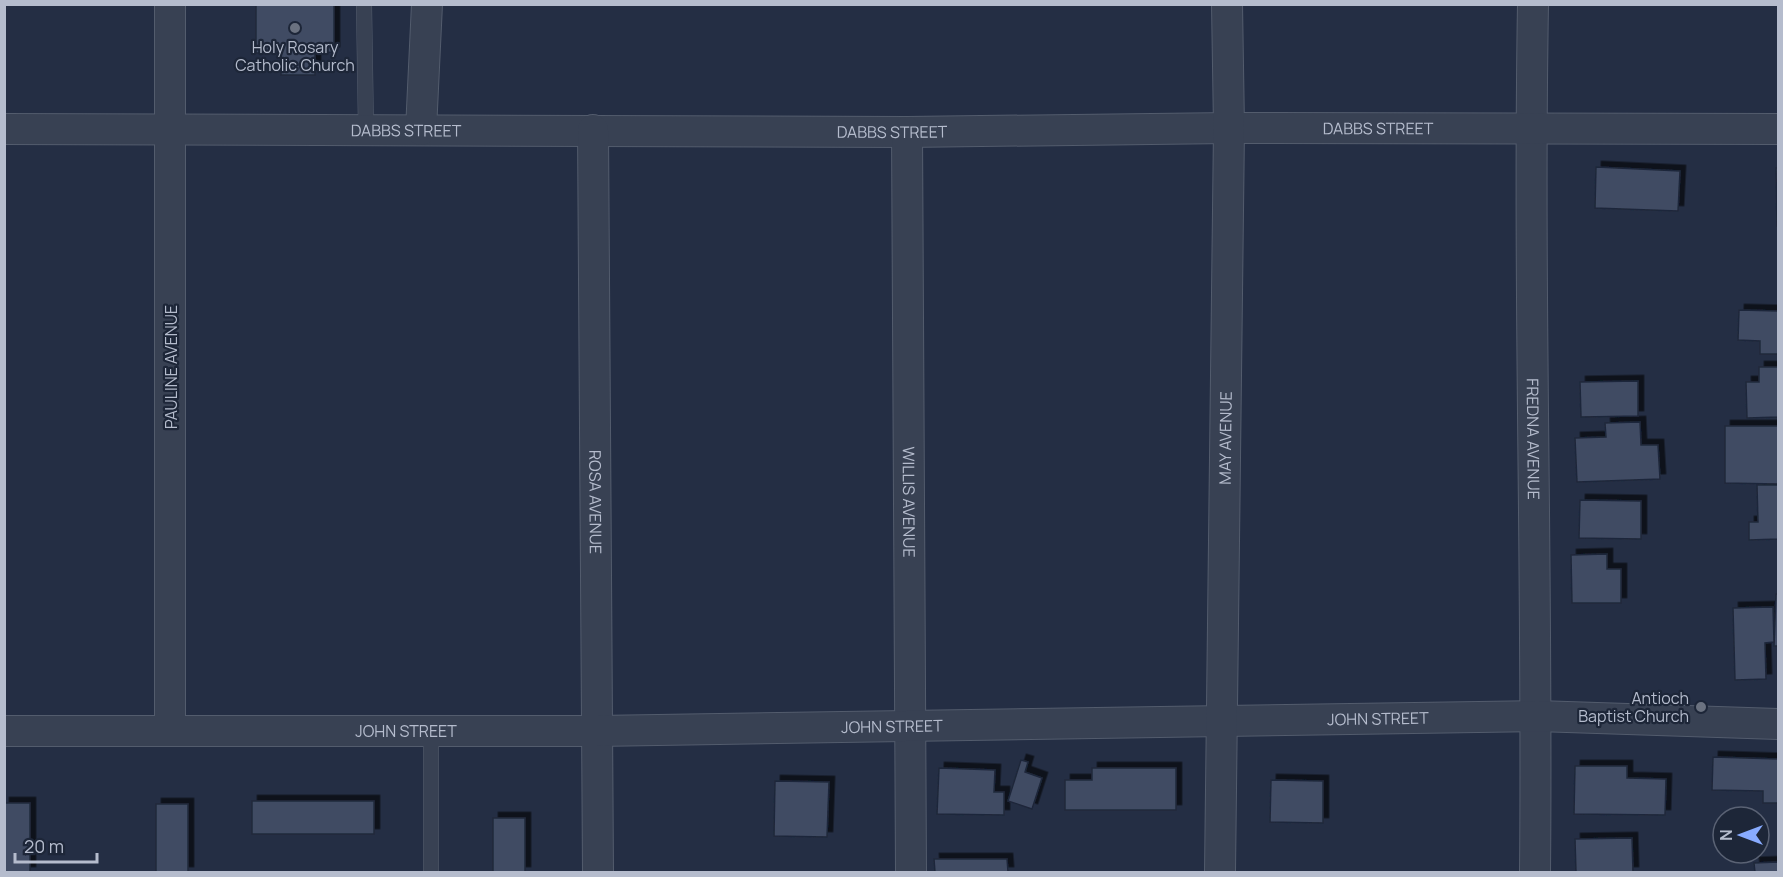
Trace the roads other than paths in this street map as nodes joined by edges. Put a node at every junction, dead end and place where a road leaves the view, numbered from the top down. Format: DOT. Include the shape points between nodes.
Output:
graph roads {
  1 [pos="170,4"];
  2 [pos="364,4"];
  3 [pos="427,4"];
  4 [pos="1227,4"];
  5 [pos="1533,4"];
  6 [pos="1229,128"];
  7 [pos="4,129"];
  8 [pos="171,129"];
  9 [pos="1779,129"];
  10 [pos="366,130"];
  11 [pos="422,130"];
  12 [pos="593,130"];
  13 [pos="1531,130"];
  14 [pos="907,132"];
  15 [pos="1537,716"];
  16 [pos="1221,719"];
  17 [pos="1779,724"];
  18 [pos="912,728"];
  19 [pos="170,730"];
  20 [pos="4,731"];
  21 [pos="597,731"];
  22 [pos="430,732"];
  23 [pos="431,873"];
  24 [pos="598,873"];
  25 [pos="911,873"];
  26 [pos="1220,873"];
  27 [pos="1535,873"];
  1 -- 8 [label="street, PAULINE AVENUE"];
  2 -- 10 [label="lane"];
  3 -- 11 [label="street"];
  4 -- 6 [label="street, MAY AVENUE"];
  5 -- 13 [label="street, FREDNA AVENUE"];
  6 -- 13 [label="street, DABBS STREET"];
  6 -- 14 [label="street, DABBS STREET"];
  6 -- 16 [label="street, MAY AVENUE"];
  7 -- 8 [label="street, DABBS STREET"];
  8 -- 10 [label="street, DABBS STREET"];
  8 -- 19 [label="street, PAULINE AVENUE"];
  9 -- 13 [label="street, DABBS STREET"];
  10 -- 11 [label="street, DABBS STREET"];
  11 -- 12 [label="street, DABBS STREET"];
  12 -- 14 [label="street, DABBS STREET"];
  12 -- 21 [label="street, ROSA AVENUE"];
  13 -- 15 [label="street, FREDNA AVENUE"];
  14 -- 18 [label="street, WILLIS AVENUE"];
  15 -- 16 [label="street, JOHN STREET"];
  15 -- 17 [label="street, JOHN STREET"];
  15 -- 27 [label="street, FREDNA AVENUE"];
  16 -- 18 [label="street, JOHN STREET"];
  16 -- 26 [label="street, MAY AVENUE"];
  18 -- 21 [label="street, JOHN STREET"];
  18 -- 25 [label="street, WILLIS AVENUE"];
  19 -- 20 [label="street, JOHN STREET"];
  19 -- 22 [label="street, JOHN STREET"];
  21 -- 22 [label="street, JOHN STREET"];
  21 -- 24 [label="street, ROSA AVENUE"];
  22 -- 23 [label="lane"];
}
